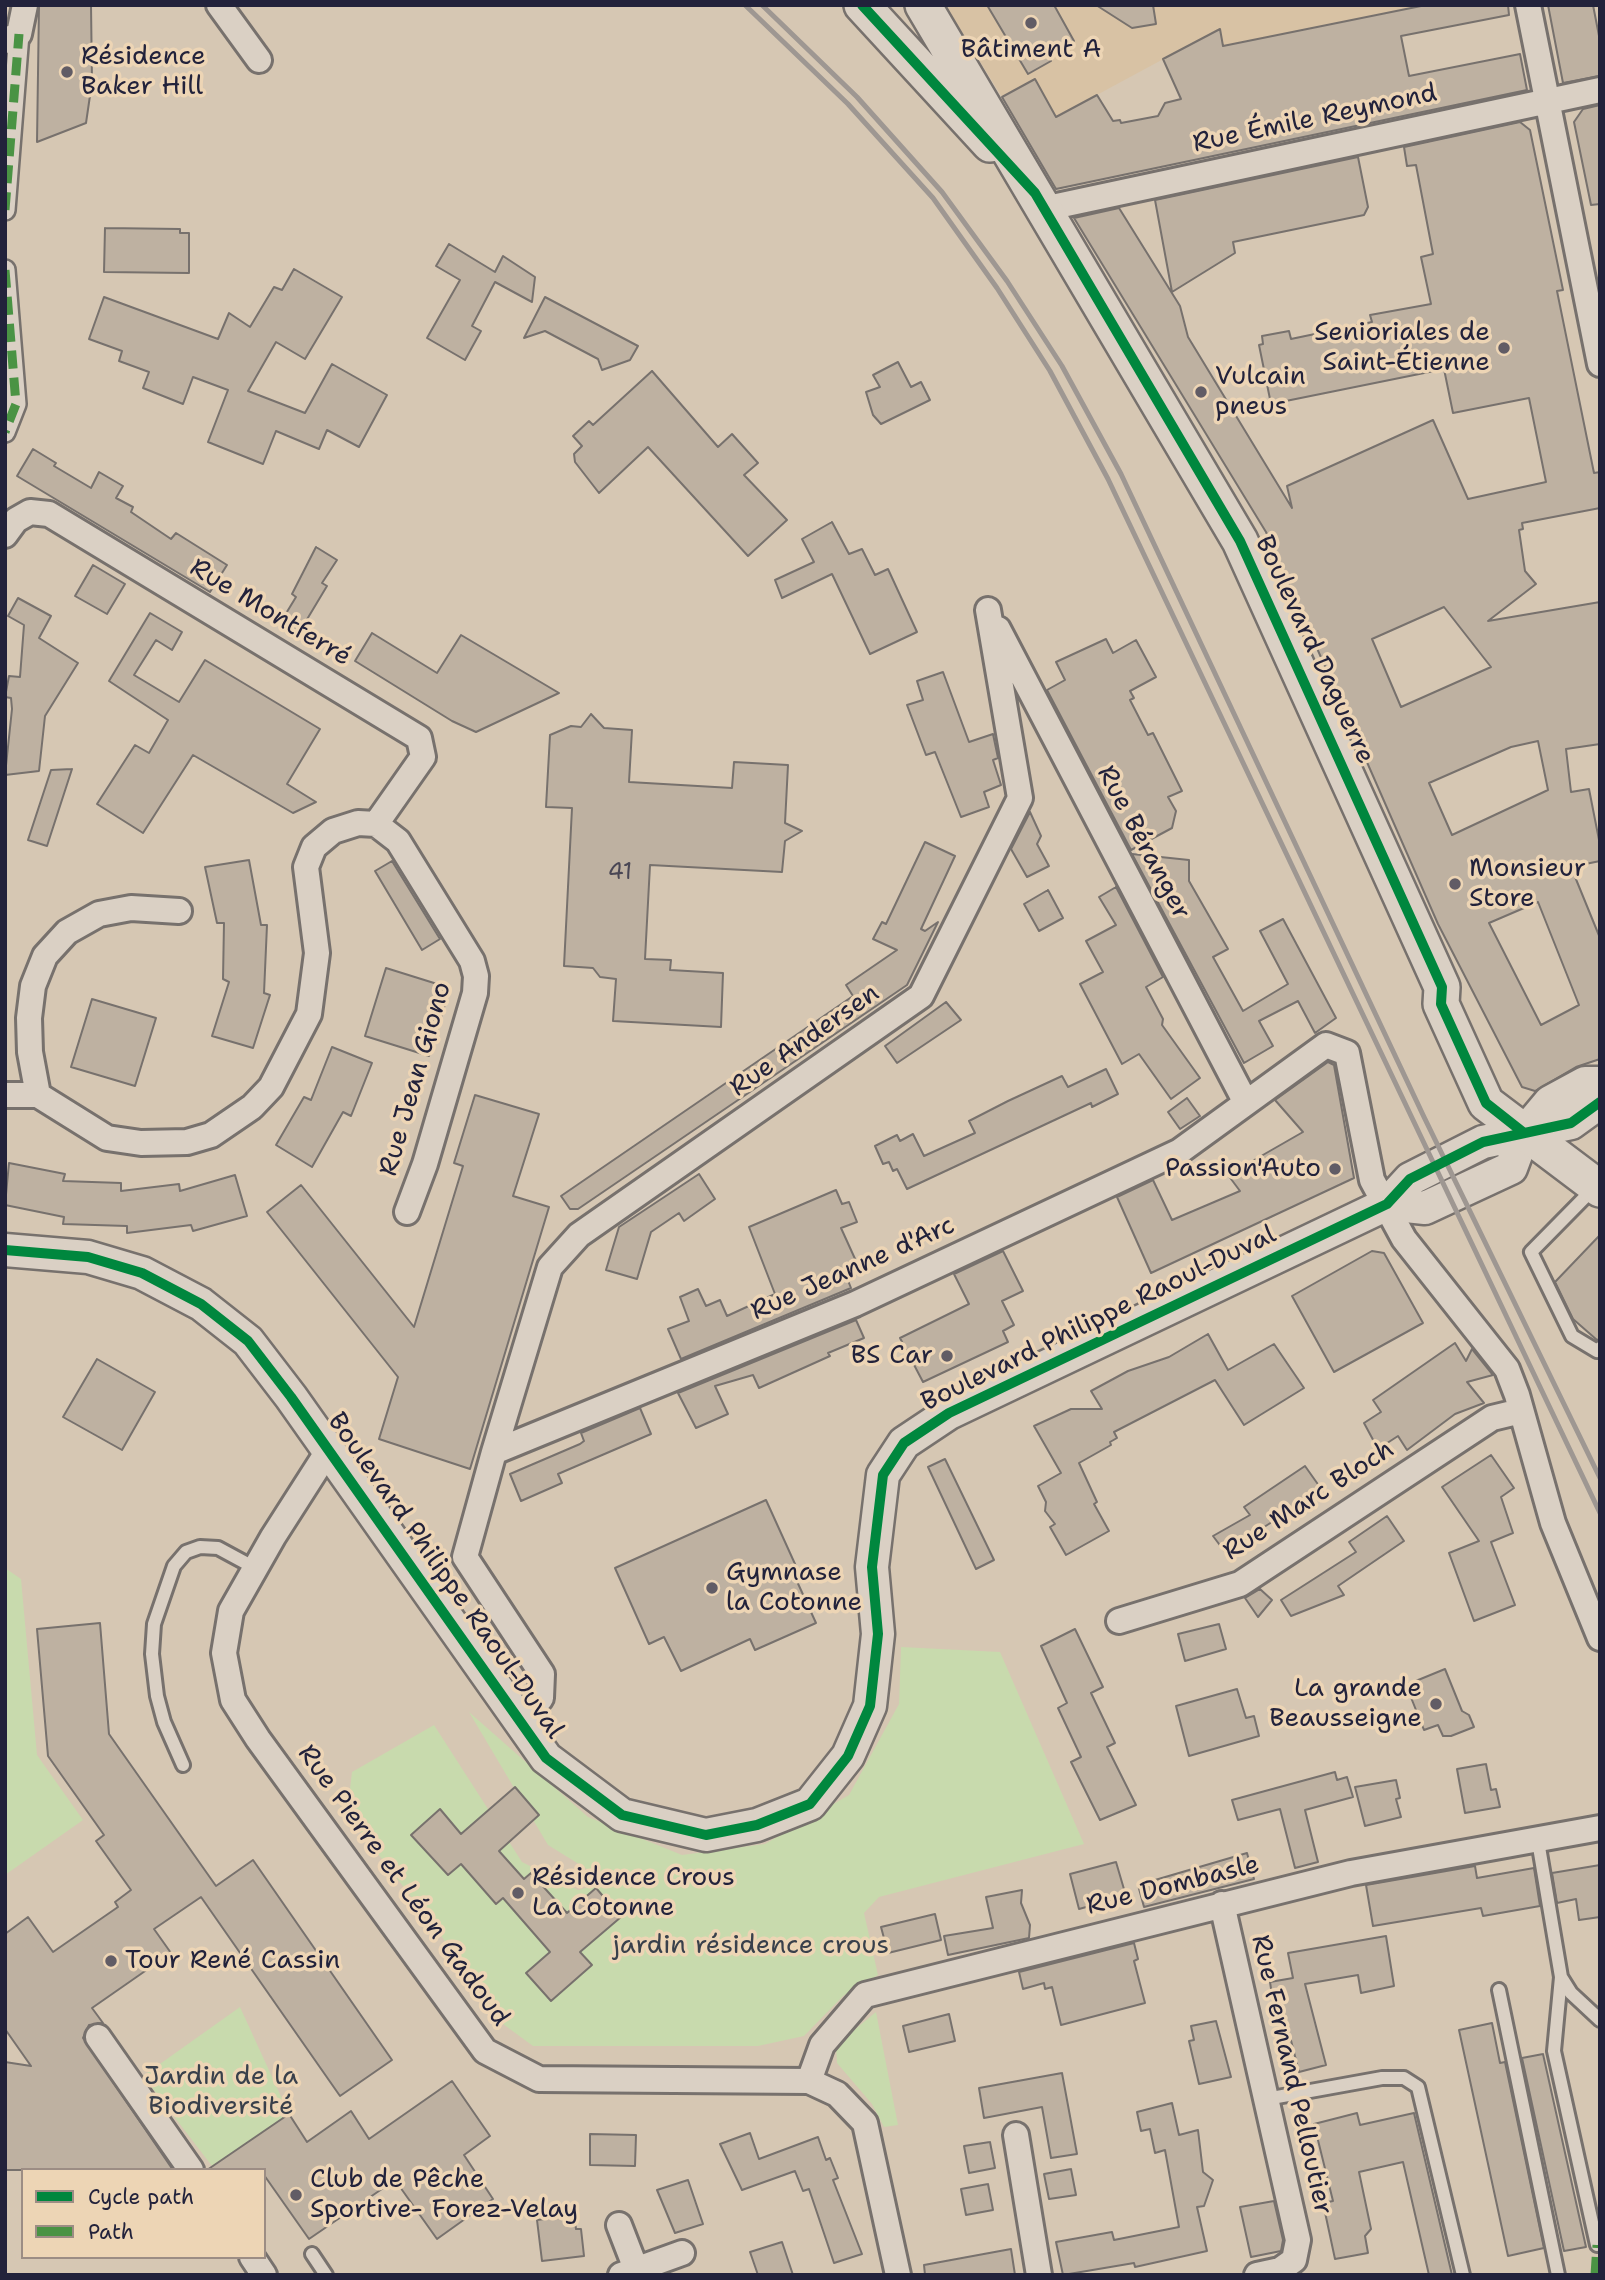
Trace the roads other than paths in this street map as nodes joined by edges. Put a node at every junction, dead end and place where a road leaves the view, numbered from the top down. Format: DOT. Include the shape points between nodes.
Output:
graph roads {
  1 [pos="26,5"];
  2 [pos="219,5"];
  3 [pos="862,5"];
  4 [pos="923,5"];
  5 [pos="1528,5"];
  6 [pos="12,37"];
  7 [pos="952,51"];
  8 [pos="259,60"];
  9 [pos="1600,90"];
  10 [pos="1547,100"];
  11 [pos="956,107"];
  12 [pos="1039,201"];
  13 [pos="5,210"];
  14 [pos="5,270"];
  15 [pos="1593,292"];
  16 [pos="1600,364"];
  17 [pos="5,432"];
  18 [pos="5,535"];
  19 [pos="988,610"];
  20 [pos="376,824"];
  21 [pos="179,911"];
  22 [pos="1600,1083"];
  23 [pos="5,1095"];
  24 [pos="38,1095"];
  25 [pos="1600,1102"];
  26 [pos="1246,1103"];
  27 [pos="1524,1133"];
  28 [pos="1598,1187"];
  29 [pos="1387,1204"];
  30 [pos="407,1212"];
  31 [pos="5,1250"];
  32 [pos="1600,1348"];
  33 [pos="1521,1411"];
  34 [pos="328,1451"];
  35 [pos="494,1452"];
  36 [pos="255,1568"];
  37 [pos="1119,1621"];
  38 [pos="1600,1638"];
  39 [pos="521,1723"];
  40 [pos="183,1765"];
  41 [pos="1600,1828"];
  42 [pos="1538,1841"];
  43 [pos="1222,1904"];
  44 [pos="1561,1977"];
  45 [pos="1499,1990"];
  46 [pos="1600,2020"];
  47 [pos="98,2037"];
  48 [pos="809,2081"];
  49 [pos="1266,2099"];
  50 [pos="1016,2136"];
  51 [pos="190,2168"];
  52 [pos="619,2225"];
  53 [pos="1597,2245"];
  54 [pos="682,2253"];
  55 [pos="312,2254"];
  56 [pos="253,2259"];
  57 [pos="629,2272"];
  58 [pos="264,2275"];
  59 [pos="326,2275"];
  60 [pos="898,2275"];
  61 [pos="1039,2275"];
  62 [pos="1257,2275"];
  63 [pos="1462,2275"];
  64 [pos="1558,2275"];
  1 -- 6 [label="street"];
  2 -- 8 [label="street"];
  3 -- 11 [label="main road"];
  4 -- 7 [label="main road, Boulevard Daguerre"];
  5 -- 10 [label="street"];
  6 -- 13 [label="street"];
  7 -- 11 [label="main road"];
  7 -- 12 [label="main road, Boulevard Daguerre"];
  9 -- 10 [label="street, Rue Émile Reymond"];
  10 -- 12 [label="street, Rue Émile Reymond"];
  10 -- 15 [label="street"];
  11 -- 12 [label="main road"];
  12 -- 27 [label="main road, Boulevard Daguerre" via="1240,541 1442,987 1441,1004 1486,1102"];
  14 -- 17 [label="street" via="16,404"];
  15 -- 16 [label="street"];
  18 -- 20 [label="street, Rue Montferré" via="16,520 30,512 48,514 419,738 423,757"];
  19 -- 26 [label="street, Rue Béranger"];
  19 -- 35 [label="street, Rue Andersen" via="1020,798 921,996 579,1235 550,1267"];
  20 -- 24 [label="street" via="358,823 333,831 314,847 306,867 317,953 309,1014 271,1087 252,1107 211,1135 187,1142 141,1143 107,1138"];
  20 -- 30 [label="street, Rue Jean Giono" via="398,841 472,961 476,976 475,993"];
  21 -- 24 [label="street" via="131,908 99,914 67,932 45,956 33,986 29,1018"];
  22 -- 27 [label="street" via="1585,1083 1550,1102"];
  23 -- 24 [label="street"];
  25 -- 27 [label="street" via="1570,1123"];
  26 -- 29 [label="street, Rue Jeanne d'Arc" via="1326,1045 1347,1053 1372,1180"];
  26 -- 35 [label="street, Rue Jeanne d'Arc" via="1180,1152 855,1304"];
  27 -- 28 [label="main road, Boulevard Daguerre"];
  27 -- 29 [label="street" via="1511,1168 1425,1209"];
  28 -- 32 [label="lane" via="1531,1252 1572,1336 1597,1351"];
  29 -- 33 [label="street" via="1404,1239 1507,1369"];
  29 -- 39 [label="street, Boulevard Philippe Raoul-Duval" via="949,1413 904,1443 883,1475 872,1567 878,1634 870,1706 848,1756 810,1804 757,1825 706,1835 622,1815 546,1758"];
  31 -- 34 [label="street, Boulevard Philippe Raoul-Duval" via="88,1257 142,1273 201,1304 248,1341"];
  33 -- 37 [label="street, Rue Marc Bloch" via="1492,1418 1240,1584"];
  33 -- 38 [label="street" via="1553,1523"];
  34 -- 36 [label="street, Rue Pierre et Léon Gadoud"];
  34 -- 39 [label="street, Boulevard Philippe Raoul-Duval"];
  35 -- 39 [label="street" via="465,1557 542,1674 541,1698"];
  36 -- 40 [label="lane" via="219,1548 200,1547 186,1552 174,1566 154,1624 152,1654 164,1722"];
  36 -- 48 [label="street, Rue Pierre et Léon Gadoud" via="229,1622 224,1653 233,1700 485,2051 539,2079"];
  41 -- 42 [label="street, Rue Dombasle"];
  42 -- 43 [label="street, Rue Dombasle" via="1351,1872"];
  42 -- 44 [label="lane"];
  43 -- 48 [label="street, Rue Dombasle" via="865,1995 822,2045"];
  43 -- 49 [label="street, Rue Fernand Pelloutier"];
  44 -- 46 [label="lane"];
  44 -- 53 [label="lane" via="1554,2051"];
  45 -- 64 [label="lane"];
  47 -- 51 [label="street"];
  48 -- 60 [label="street, Rue Pierre et Léon Gadoud" via="837,2094 865,2123"];
  49 -- 62 [label="street, Rue Fernand Pelloutier" via="1298,2240 1293,2260 1280,2270"];
  49 -- 63 [label="lane" via="1382,2078 1404,2078 1418,2087"];
  50 -- 61 [label="street"];
  52 -- 57 [label="street"];
  54 -- 57 [label="street"];
  55 -- 59 [label="lane"];
  56 -- 58 [label="street"];
}
